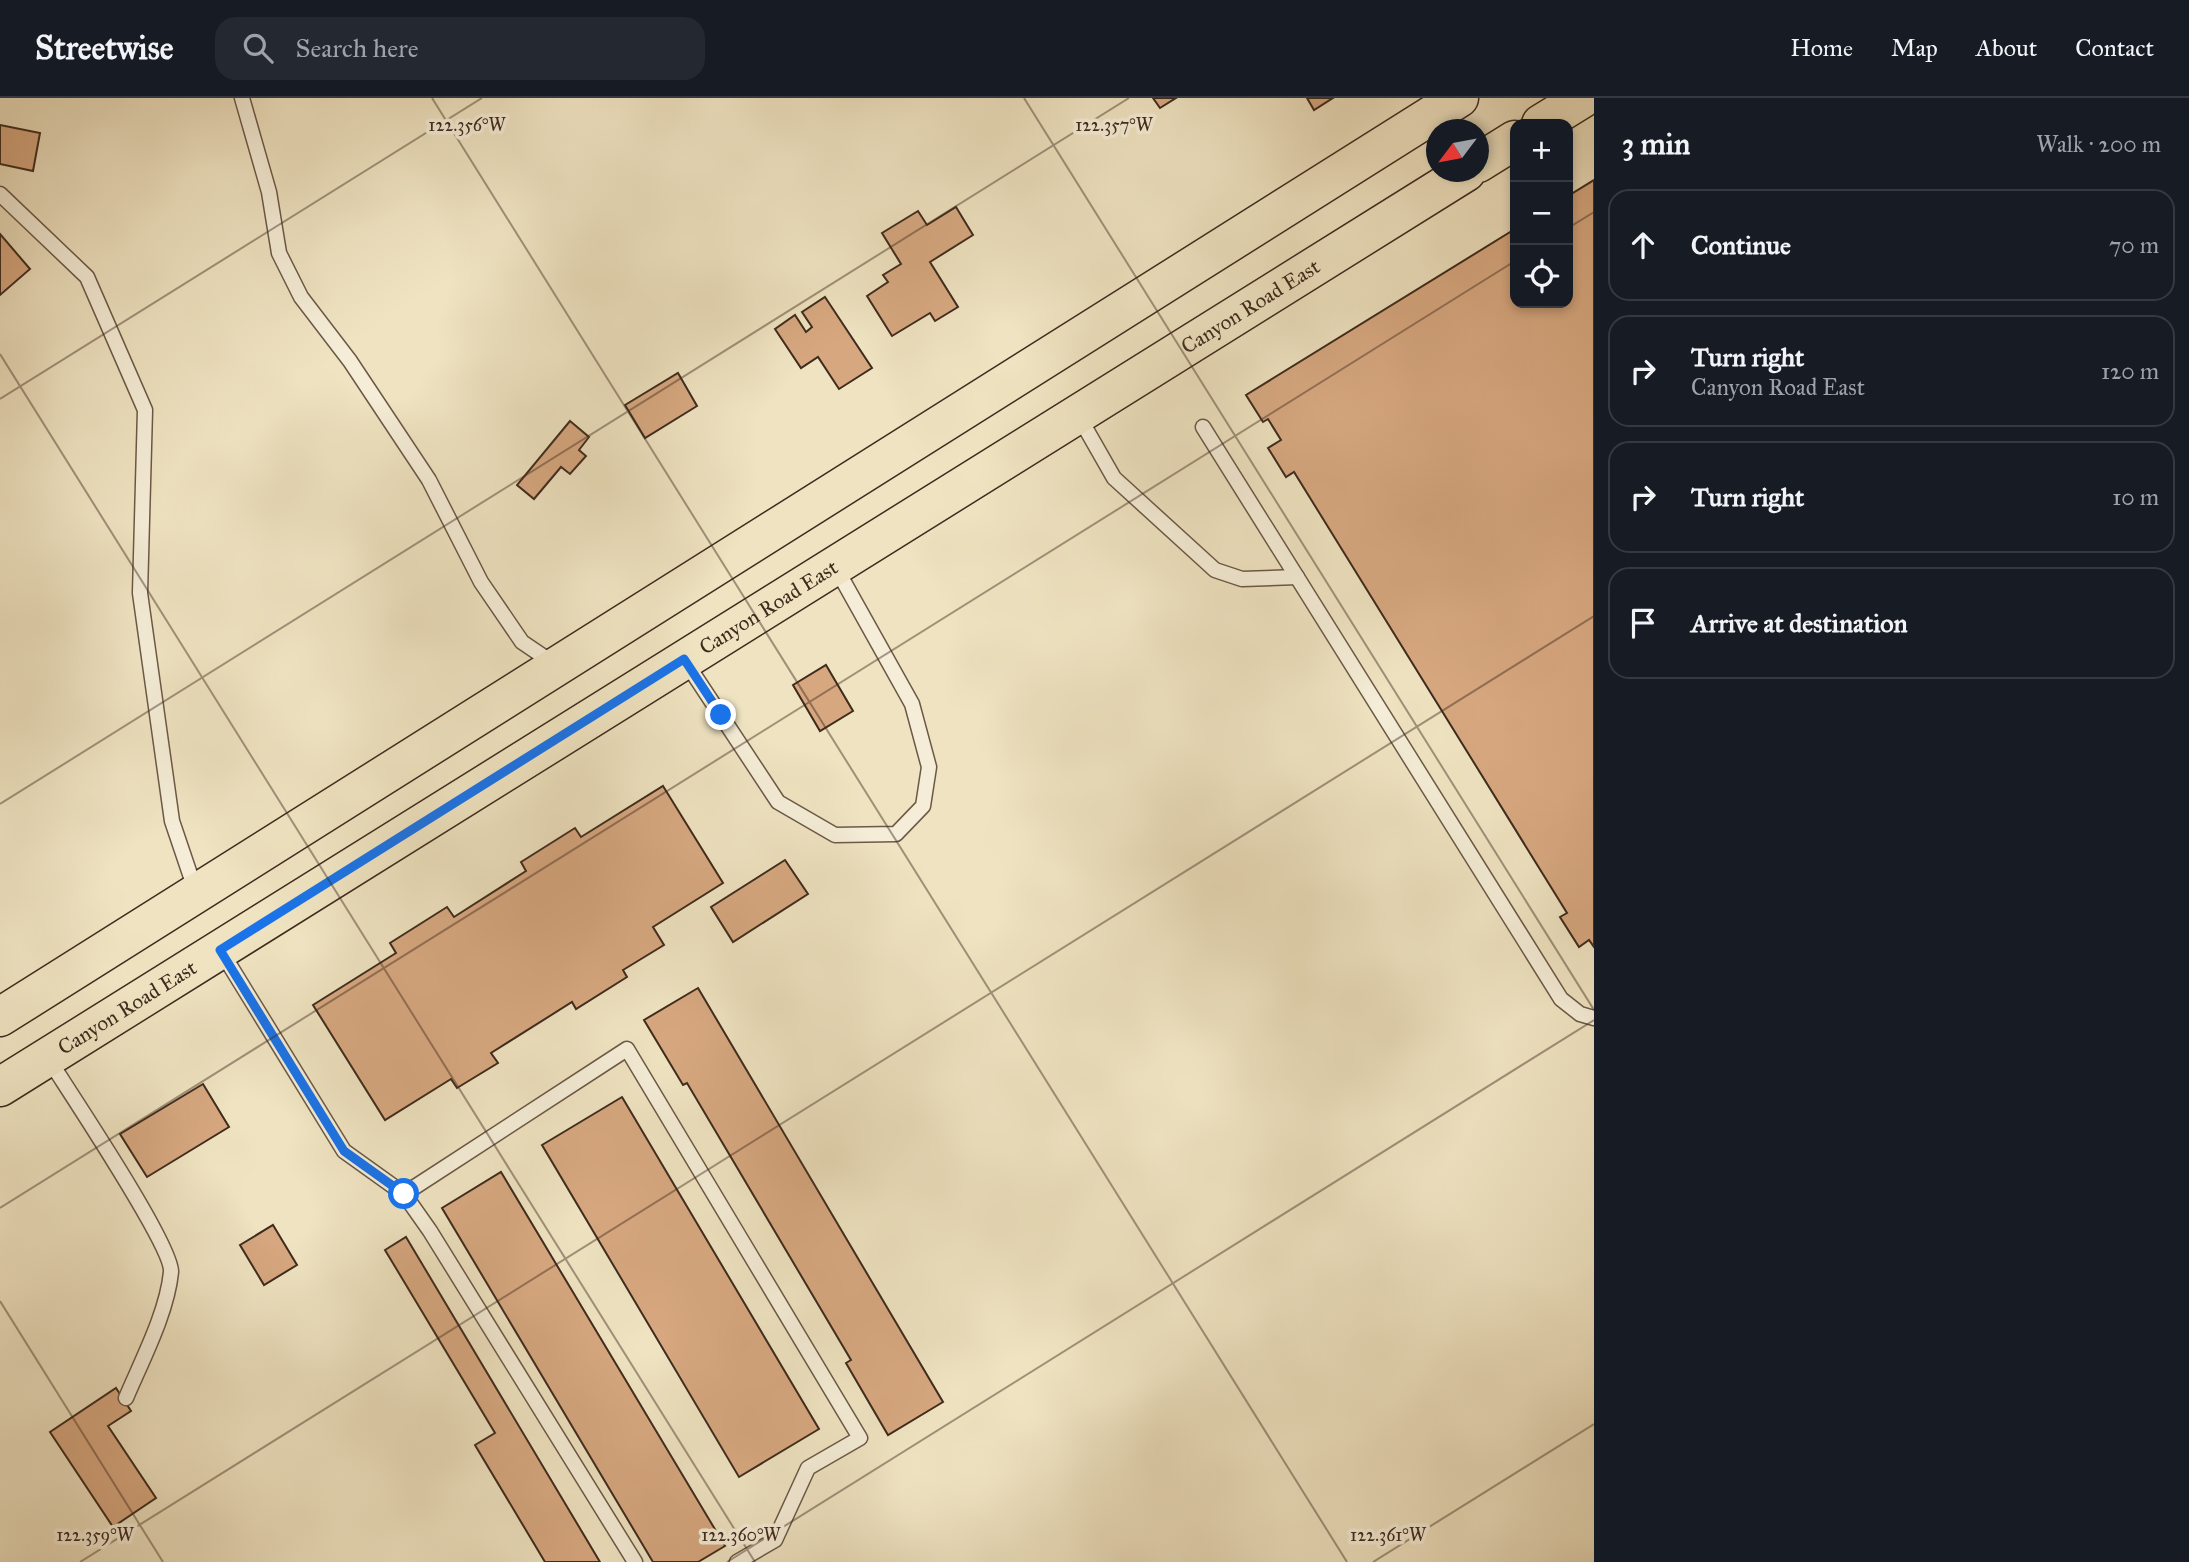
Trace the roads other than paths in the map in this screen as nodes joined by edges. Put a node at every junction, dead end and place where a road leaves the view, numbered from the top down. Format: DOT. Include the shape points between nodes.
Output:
graph roads {
  1 [pos="242,98"];
  2 [pos="1459,98"];
  3 [pos="1583,98"];
  4 [pos="1549,119"];
  5 [pos="1510,143"];
  6 [pos="1489,157"];
  7 [pos="1449,182"];
  8 [pos="0,194"];
  9 [pos="1077,414"];
  10 [pos="1203,427"];
  11 [pos="834,565"];
  12 [pos="1297,577"];
  13 [pos="684,659"];
  14 [pos="557,666"];
  15 [pos="196,894"];
  16 [pos="220,950"];
  17 [pos="0,1017"];
  18 [pos="1594,1018"];
  19 [pos="48,1057"];
  20 [pos="0,1087"];
  21 [pos="404,1194"];
  22 [pos="126,1398"];
  23 [pos="635,1562"];
  24 [pos="737,1562"];
  1 -- 14 [label="lane" via="269,192 279,253 301,297 429,480 481,582 522,642"];
  2 -- 14 [label="main road"];
  3 -- 4 [label="main road"];
  5 -- 6 [label="main road"];
  7 -- 9 [label="main road, Canyon Road East"];
  8 -- 15 [label="lane" via="87,277 145,410 140,593 172,821"];
  9 -- 11 [label="main road, Canyon Road East"];
  9 -- 12 [label="lane" via="1114,478 1215,570 1242,579"];
  10 -- 12 [label="lane"];
  11 -- 13 [label="main road, Canyon Road East"];
  11 -- 13 [label="lane" via="912,704 929,767 923,806 896,834 835,835 778,802"];
  12 -- 18 [label="lane" via="1561,999 1580,1014"];
  13 -- 16 [label="main road, Canyon Road East"];
  14 -- 15 [label="main road"];
  15 -- 17 [label="main road"];
  16 -- 19 [label="main road, Canyon Road East"];
  16 -- 21 [label="lane" via="344,1151"];
  19 -- 20 [label="main road, Canyon Road East"];
  19 -- 22 [label="lane" via="149,1219 171,1269 155,1329"];
  21 -- 23 [label="lane"];
  21 -- 24 [label="lane" via="628,1049 860,1438 808,1468 775,1540"];
}
